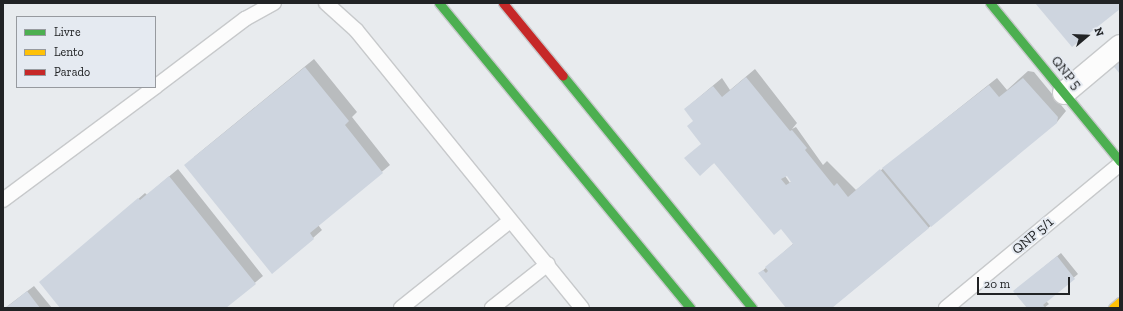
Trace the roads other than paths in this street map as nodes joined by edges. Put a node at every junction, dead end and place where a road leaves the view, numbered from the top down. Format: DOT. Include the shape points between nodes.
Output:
graph roads {
  1 [pos="274,3"];
  2 [pos="326,3"];
  3 [pos="439,3"];
  4 [pos="503,3"];
  5 [pos="990,3"];
  6 [pos="1120,46"];
  7 [pos="156,86"];
  8 [pos="154,88"];
  9 [pos="1064,93"];
  10 [pos="1120,160"];
  11 [pos="1120,164"];
  12 [pos="3,200"];
  13 [pos="510,221"];
  14 [pos="548,264"];
  15 [pos="1120,302"];
  16 [pos="401,308"];
  17 [pos="492,308"];
  18 [pos="582,308"];
  19 [pos="690,308"];
  20 [pos="752,308"];
  21 [pos="946,308"];
  22 [pos="1113,308"];
  1 -- 7 [label="lane" via="245,19"];
  2 -- 13 [label="lane" via="356,30"];
  3 -- 19 [label="main road"];
  4 -- 20 [label="main road"];
  5 -- 9 [label="main road, QNP 5"];
  6 -- 9 [label="street"];
  8 -- 12 [label="lane"];
  9 -- 10 [label="main road, QNP 5"];
  11 -- 21 [label="lane, QNP 5/1"];
  13 -- 14 [label="lane"];
  13 -- 16 [label="lane"];
  14 -- 17 [label="lane"];
  14 -- 18 [label="lane"];
  15 -- 22 [label="main road"];
}
